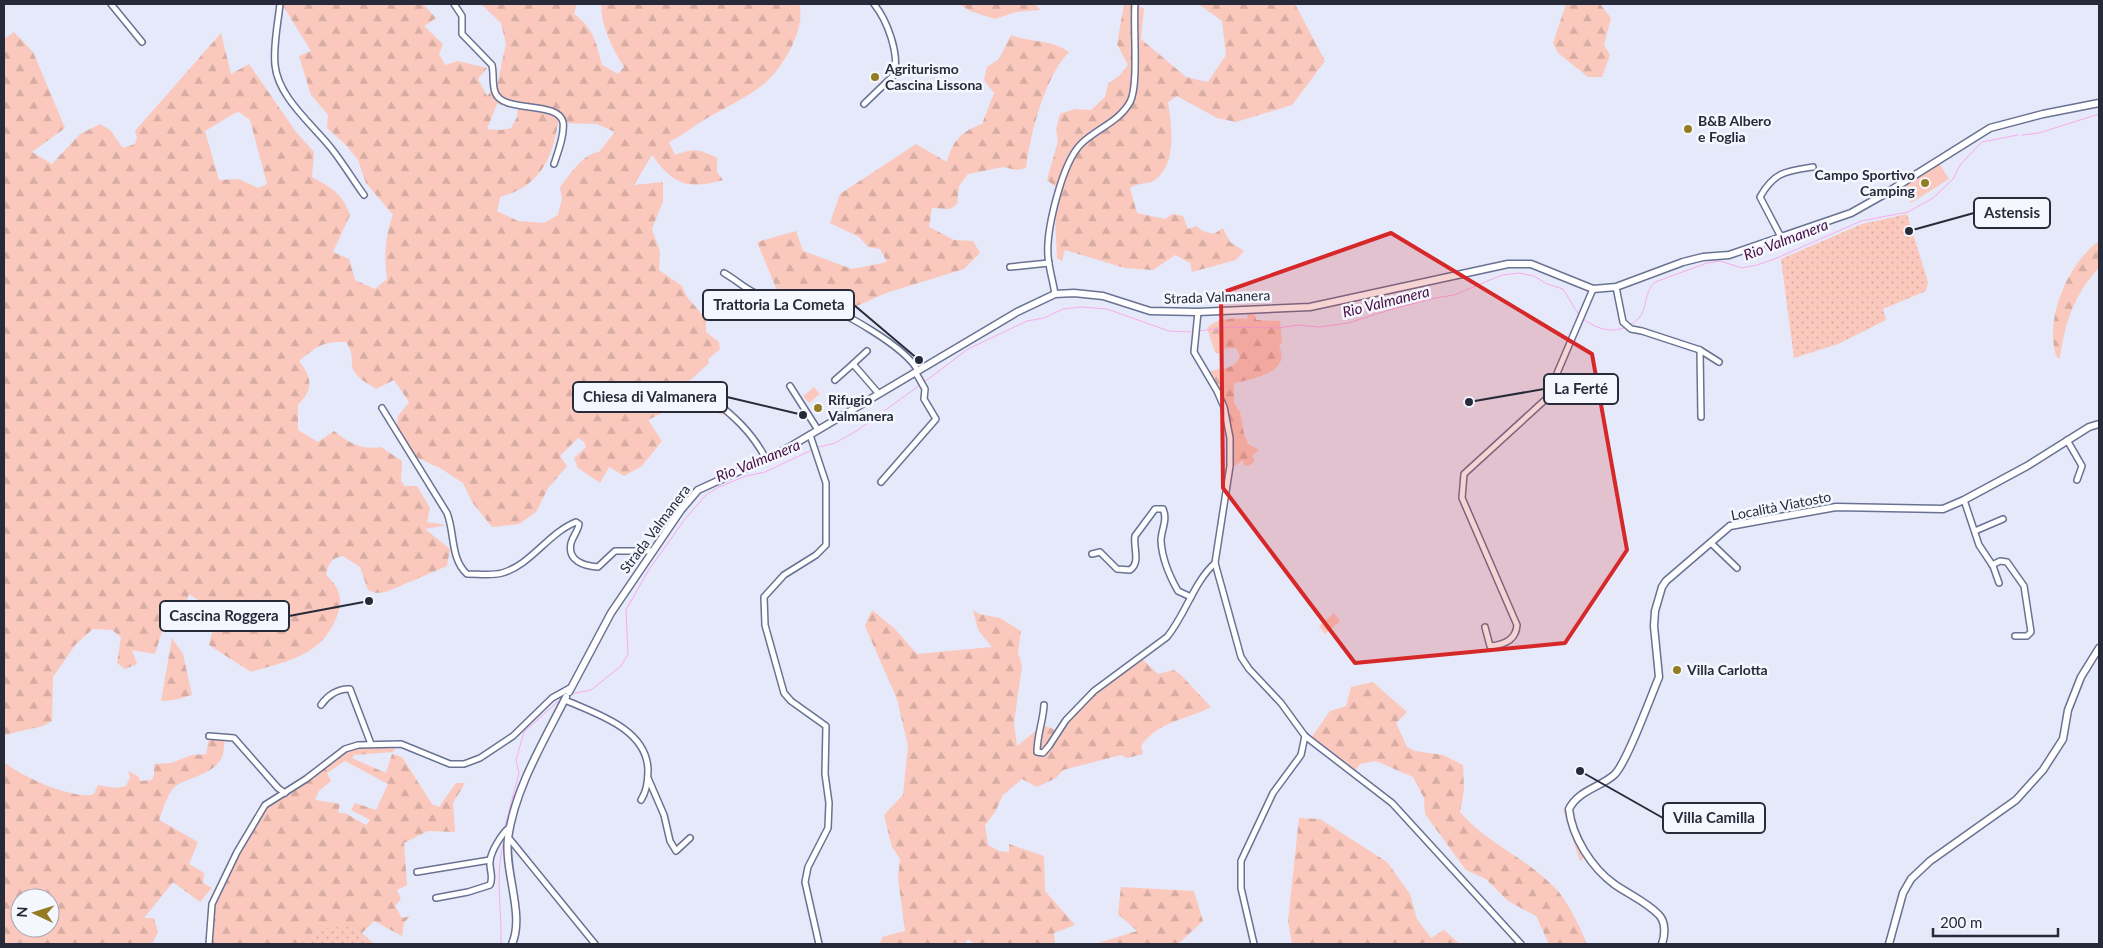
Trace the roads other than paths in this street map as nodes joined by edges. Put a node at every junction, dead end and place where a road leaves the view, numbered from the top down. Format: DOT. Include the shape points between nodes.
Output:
graph roads {
  1 [pos="111,4"];
  2 [pos="280,4"];
  3 [pos="454,4"];
  4 [pos="874,4"];
  5 [pos="1135,4"];
  6 [pos="142,42"];
  7 [pos="864,104"];
  8 [pos="2099,104"];
  9 [pos="554,164"];
  10 [pos="1813,167"];
  11 [pos="364,195"];
  12 [pos="1781,237"];
  13 [pos="1049,263"];
  14 [pos="1010,267"];
  15 [pos="724,273"];
  16 [pos="1616,287"];
  17 [pos="1593,288"];
  18 [pos="1055,294"];
  19 [pos="1198,312"];
  20 [pos="867,350"];
  21 [pos="1700,350"];
  22 [pos="1719,362"];
  23 [pos="853,364"];
  24 [pos="917,372"];
  25 [pos="835,380"];
  26 [pos="790,386"];
  27 [pos="879,394"];
  28 [pos="709,397"];
  29 [pos="382,408"];
  30 [pos="1700,417"];
  31 [pos="2099,424"];
  32 [pos="818,430"];
  33 [pos="810,435"];
  34 [pos="2067,440"];
  35 [pos="766,459"];
  36 [pos="2077,480"];
  37 [pos="881,482"];
  38 [pos="1964,500"];
  39 [pos="2003,519"];
  40 [pos="1975,531"];
  41 [pos="1711,543"];
  42 [pos="652,552"];
  43 [pos="1092,554"];
  44 [pos="1215,563"];
  45 [pos="1992,565"];
  46 [pos="1737,568"];
  47 [pos="1999,583"];
  48 [pos="1191,597"];
  49 [pos="1485,628"];
  50 [pos="2015,636"];
  51 [pos="2099,648"];
  52 [pos="568,694"];
  53 [pos="321,705"];
  54 [pos="1044,705"];
  55 [pos="209,736"];
  56 [pos="1305,736"];
  57 [pos="371,744"];
  58 [pos="648,778"];
  59 [pos="285,792"];
  60 [pos="642,800"];
  61 [pos="511,827"];
  62 [pos="508,837"];
  63 [pos="690,838"];
  64 [pos="490,860"];
  65 [pos="417,872"];
  66 [pos="436,898"];
  67 [pos="209,944"];
  68 [pos="512,944"];
  69 [pos="595,944"];
  70 [pos="819,944"];
  71 [pos="1254,944"];
  72 [pos="1520,944"];
  73 [pos="1662,944"];
  74 [pos="1889,944"];
  1 -- 6 [label="street"];
  2 -- 11 [label="street" via="274,64 283,92 330,146"];
  3 -- 9 [label="street" via="462,16 462,34 492,65 494,92 499,99 548,111 561,118 562,133"];
  4 -- 7 [label="street" via="881,12 896,69 894,75"];
  5 -- 13 [label="street" via="1131,101 1122,113 1075,151 1054,213"];
  8 -- 12 [label="street, Strada Valmanera" via="1990,128 1851,213"];
  10 -- 12 [label="street" via="1773,178 1760,197"];
  12 -- 16 [label="street, Strada Valmanera" via="1729,255 1683,262"];
  13 -- 14 [label="street"];
  13 -- 18 [label="street"];
  15 -- 24 [label="street" via="747,290 759,294 814,302 832,309 894,346 913,361"];
  16 -- 17 [label="street, Strada Valmanera"];
  16 -- 21 [label="street" via="1623,322 1627,326"];
  17 -- 19 [label="street, Strada Valmanera" via="1532,264 1508,264 1322,306"];
  17 -- 49 [label="street" via="1546,399 1464,474 1462,498 1517,625 1510,641 1490,646"];
  18 -- 19 [label="street, Strada Valmanera" via="1102,296 1150,311"];
  18 -- 24 [label="street, Strada Valmanera" via="1017,312"];
  19 -- 44 [label="street" via="1194,346 1196,359 1224,407 1230,438 1230,466"];
  20 -- 23 [label="street"];
  21 -- 22 [label="street"];
  21 -- 30 [label="street"];
  23 -- 25 [label="street"];
  23 -- 27 [label="street"];
  24 -- 27 [label="street, Strada Valmanera"];
  24 -- 37 [label="street" via="925,389 924,399 936,418"];
  26 -- 32 [label="street"];
  27 -- 32 [label="street, Strada Valmanera"];
  28 -- 35 [label="street" via="748,430"];
  29 -- 42 [label="street" via="447,513 456,556 467,574 488,575 514,568 561,529 576,522 579,528 571,550 578,563 598,568 614,551"];
  31 -- 34 [label="street, Località Viatosto"];
  32 -- 33 [label="street, Strada Valmanera"];
  33 -- 35 [label="street, Strada Valmanera"];
  33 -- 70 [label="street" via="826,483 826,545 784,575 764,597 765,625 784,692 791,701 826,726 828,828 808,867 805,882"];
  34 -- 36 [label="street" via="2082,466"];
  34 -- 38 [label="street, Località Viatosto"];
  35 -- 42 [label="street, Strada Valmanera" via="698,490"];
  38 -- 40 [label="street"];
  38 -- 41 [label="street, Località Viatosto" via="1943,509 1836,507 1810,510 1730,526"];
  39 -- 40 [label="street"];
  40 -- 45 [label="street"];
  41 -- 46 [label="street"];
  41 -- 73 [label="street, Località Viatosto" via="1662,587 1654,626 1659,677 1624,759 1615,775 1581,794 1569,809 1589,859 1612,882 1661,916 1665,927"];
  42 -- 52 [label="street, Strada Valmanera" via="611,613"];
  43 -- 48 [label="street" via="1100,552 1117,569 1130,570 1137,557 1135,536 1155,509 1163,509 1163,552 1178,591"];
  44 -- 48 [label="street"];
  44 -- 56 [label="street" via="1240,656"];
  45 -- 47 [label="street"];
  45 -- 50 [label="street" via="2007,562 2024,586 2031,632 2027,636"];
  48 -- 54 [label="street" via="1168,637 1094,691 1066,720 1050,746 1043,752 1037,752 1037,735 1043,724"];
  51 -- 74 [label="street" via="2081,677 2068,710 2063,739 2042,770 2016,800 1930,861 1911,879 1903,893"];
  52 -- 57 [label="street" via="552,698 512,736 480,758 464,764 450,764 401,744"];
  52 -- 58 [label="street" via="591,712 634,736 648,758"];
  52 -- 61 [label="street, Strada Valmanera" via="526,780"];
  53 -- 57 [label="street" via="326,698 345,689 350,690"];
  55 -- 59 [label="street" via="234,738"];
  56 -- 71 [label="street" via="1301,754 1273,793 1241,860 1242,888"];
  56 -- 72 [label="street" via="1392,804"];
  57 -- 59 [label="street" via="345,749"];
  58 -- 60 [label="street"];
  58 -- 63 [label="street" via="676,851"];
  59 -- 67 [label="street" via="265,805 223,878 212,904"];
  61 -- 62 [label="street, Strada Valmanera"];
  61 -- 64 [label="street" via="503,834"];
  62 -- 68 [label="street, Strada Valmanera" via="508,873 516,920"];
  62 -- 69 [label="street"];
  64 -- 65 [label="street"];
  64 -- 66 [label="street" via="493,879 490,885"];
}
